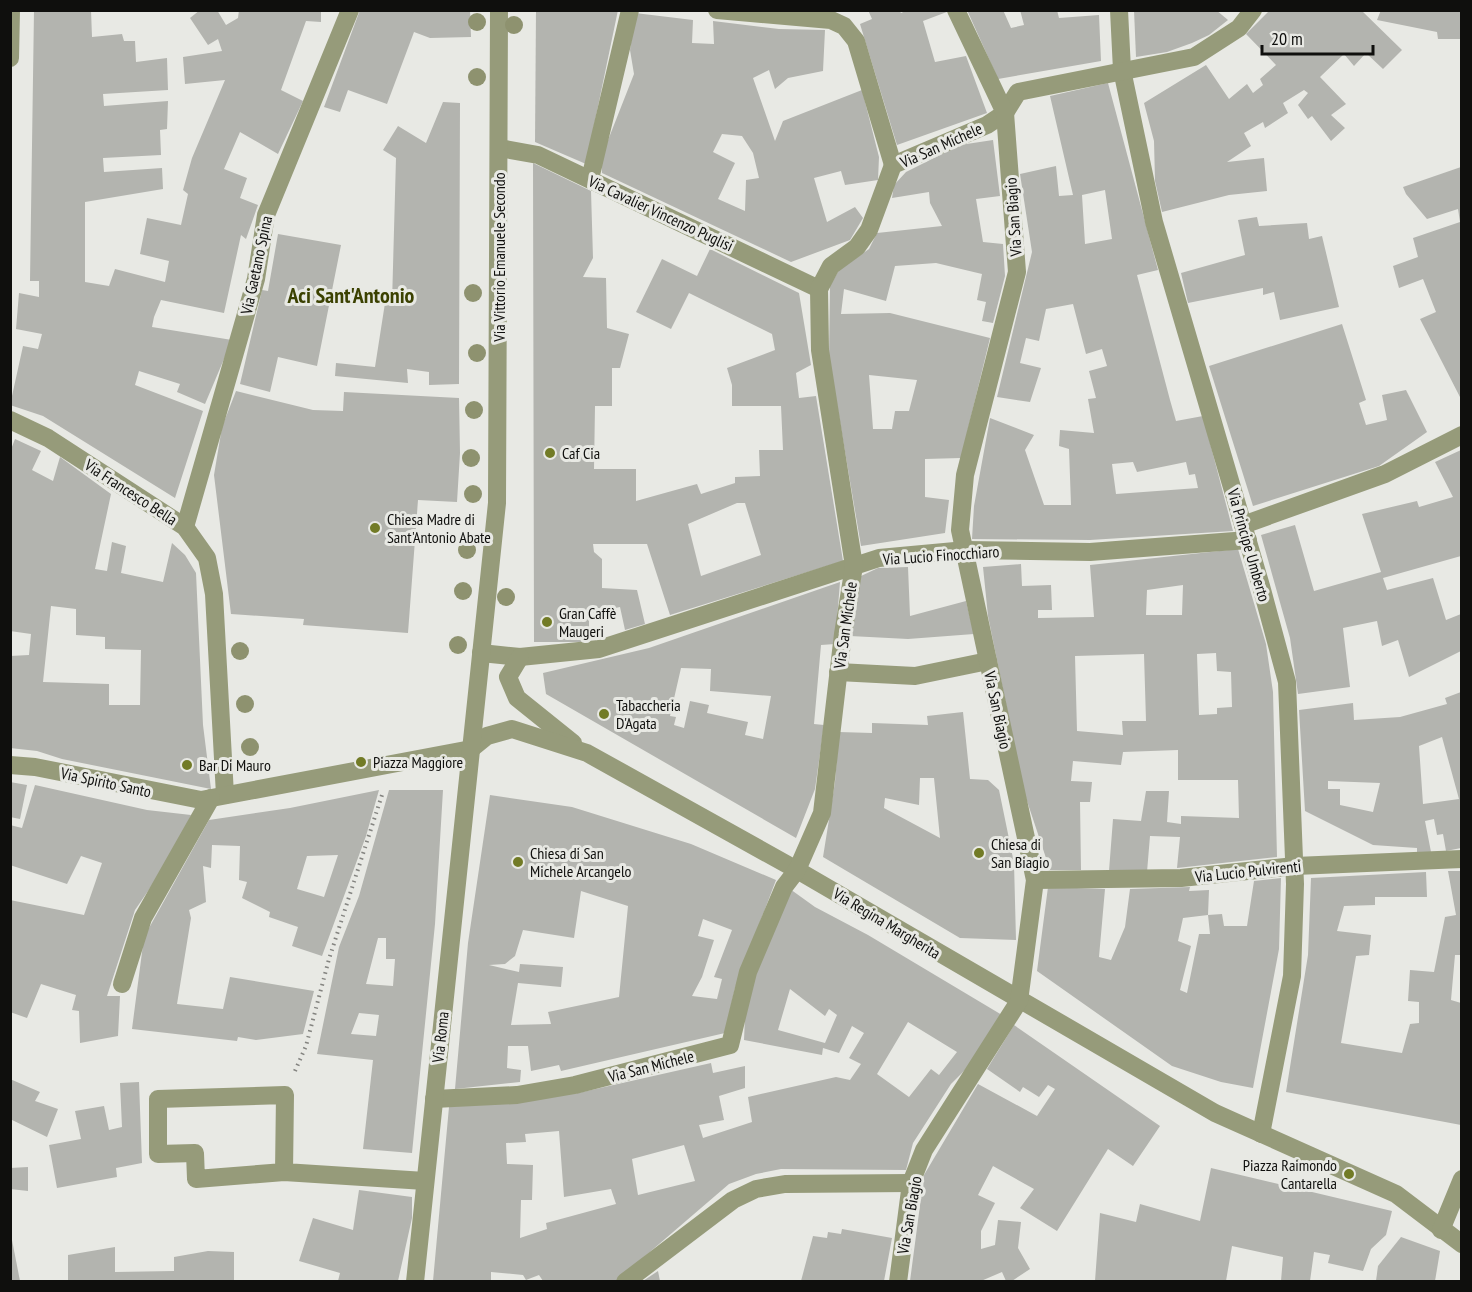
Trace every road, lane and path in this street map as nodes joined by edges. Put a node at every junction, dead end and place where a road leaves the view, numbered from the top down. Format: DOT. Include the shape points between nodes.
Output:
graph roads {
  1 [pos="11,10"];
  2 [pos="350,10"];
  3 [pos="499,10"];
  4 [pos="630,10"];
  5 [pos="717,10"];
  6 [pos="956,10"];
  7 [pos="1119,10"];
  8 [pos="1253,10"];
  9 [pos="10,58"];
  10 [pos="1122,70"];
  11 [pos="1005,113"];
  12 [pos="499,148"];
  13 [pos="893,165"];
  14 [pos="590,179"];
  15 [pos="819,289"];
  16 [pos="10,420"];
  17 [pos="1461,435"];
  18 [pos="185,527"];
  19 [pos="1246,533"];
  20 [pos="966,550"];
  21 [pos="854,566"];
  22 [pos="481,654"];
  23 [pos="520,657"];
  24 [pos="988,661"];
  25 [pos="838,672"];
  26 [pos="471,750"];
  27 [pos="587,753"];
  28 [pos="10,765"];
  29 [pos="387,765"];
  30 [pos="212,798"];
  31 [pos="1461,859"];
  32 [pos="1295,866"];
  33 [pos="797,870"];
  34 [pos="1035,880"];
  35 [pos="122,984"];
  36 [pos="1019,1001"];
  37 [pos="285,1095"];
  38 [pos="434,1099"];
  39 [pos="1261,1134"];
  40 [pos="284,1172"];
  41 [pos="1461,1179"];
  42 [pos="425,1181"];
  43 [pos="911,1183"];
  44 [pos="1452,1238"];
  45 [pos="415,1281"];
  46 [pos="625,1281"];
  47 [pos="898,1281"];
  1 -- 9 [label="street"];
  2 -- 18 [label="street, Via Gaetano Spina" via="266,215 256,279"];
  3 -- 12 [label="street, Via Vittorio Emanuele Secondo"];
  4 -- 14 [label="street"];
  5 -- 13 [label="street" via="831,20 844,26 856,41"];
  6 -- 11 [label="street"];
  7 -- 10 [label="street, Via Principe Umberto"];
  8 -- 10 [label="street, Via San Michele" via="1239,28 1194,57"];
  10 -- 11 [label="street, Via San Michele" via="1018,92"];
  10 -- 19 [label="street, Via Principe Umberto" via="1154,222"];
  11 -- 13 [label="street, Via San Michele"];
  11 -- 20 [label="street, Via San Biagio" via="1017,272 965,475 960,530"];
  12 -- 14 [label="street, Via Cavalier Vincenzo Puglisi" via="538,155"];
  12 -- 22 [label="street, Via Vittorio Emanuele Secondo" via="497,503"];
  13 -- 15 [label="street, Via San Michele" via="869,230 857,247 831,266"];
  14 -- 15 [label="street, Via Cavalier Vincenzo Puglisi"];
  15 -- 21 [label="street, Via San Michele" via="820,350"];
  16 -- 18 [label="street, Via Francesco Bella" via="48,438"];
  17 -- 19 [label="street, Via Lucio Finocchiaro" via="1386,474"];
  18 -- 30 [label="street, Via Francesco Bella" via="207,558 214,594"];
  19 -- 20 [label="street, Via Lucio Finocchiaro" via="1090,552"];
  19 -- 32 [label="street, Via Principe Umberto" via="1287,682"];
  20 -- 21 [label="street, Via Lucio Finocchiaro" via="879,558"];
  20 -- 24 [label="street, Via San Biagio"];
  21 -- 23 [label="street, Via Lucio Finocchiaro" via="599,650"];
  21 -- 25 [label="street, Via San Michele"];
  22 -- 23 [label="street, Via Lucio Finocchiaro"];
  22 -- 26 [label="street, Via Roma"];
  23 -- 27 [label="street" via="508,677 517,698"];
  24 -- 25 [label="street" via="915,676"];
  24 -- 34 [label="street, Via San Biagio"];
  25 -- 33 [label="street, Via San Michele" via="822,813"];
  26 -- 27 [label="street, Via Regina Margherita" via="487,736 512,729"];
  26 -- 29 [label="street"];
  26 -- 38 [label="street, Via Roma"];
  27 -- 33 [label="street, Via Regina Margherita"];
  28 -- 30 [label="street, Via Spirito Santo"];
  29 -- 30 [label="street"];
  29 -- 37 [label="path" via="384,790 329,959 306,1046"];
  30 -- 35 [label="street" via="143,918"];
  31 -- 32 [label="street, Via Lucio Pulvirenti"];
  32 -- 34 [label="street, Via Lucio Pulvirenti" via="1180,878"];
  32 -- 39 [label="street, Via Principe Umberto" via="1292,976"];
  33 -- 36 [label="street, Via Regina Margherita"];
  33 -- 38 [label="street, Via San Michele" via="784,887 748,972 730,1045 517,1095"];
  34 -- 36 [label="street, Via San Biagio"];
  36 -- 39 [label="street, Via Regina Margherita"];
  36 -- 43 [label="street, Via San Biagio" via="924,1150"];
  37 -- 40 [label="street"];
  37 -- 40 [label="street" via="158,1099 158,1154 195,1153 196,1179"];
  38 -- 42 [label="street, Via Roma"];
  39 -- 44 [label="street, Via Regina Margherita" via="1396,1194"];
  40 -- 42 [label="street"];
  41 -- 44 [label="street"];
  42 -- 45 [label="street, Via Roma"];
  43 -- 46 [label="street" via="785,1184 756,1189 733,1200"];
  43 -- 47 [label="street, Via San Biagio"];
}
